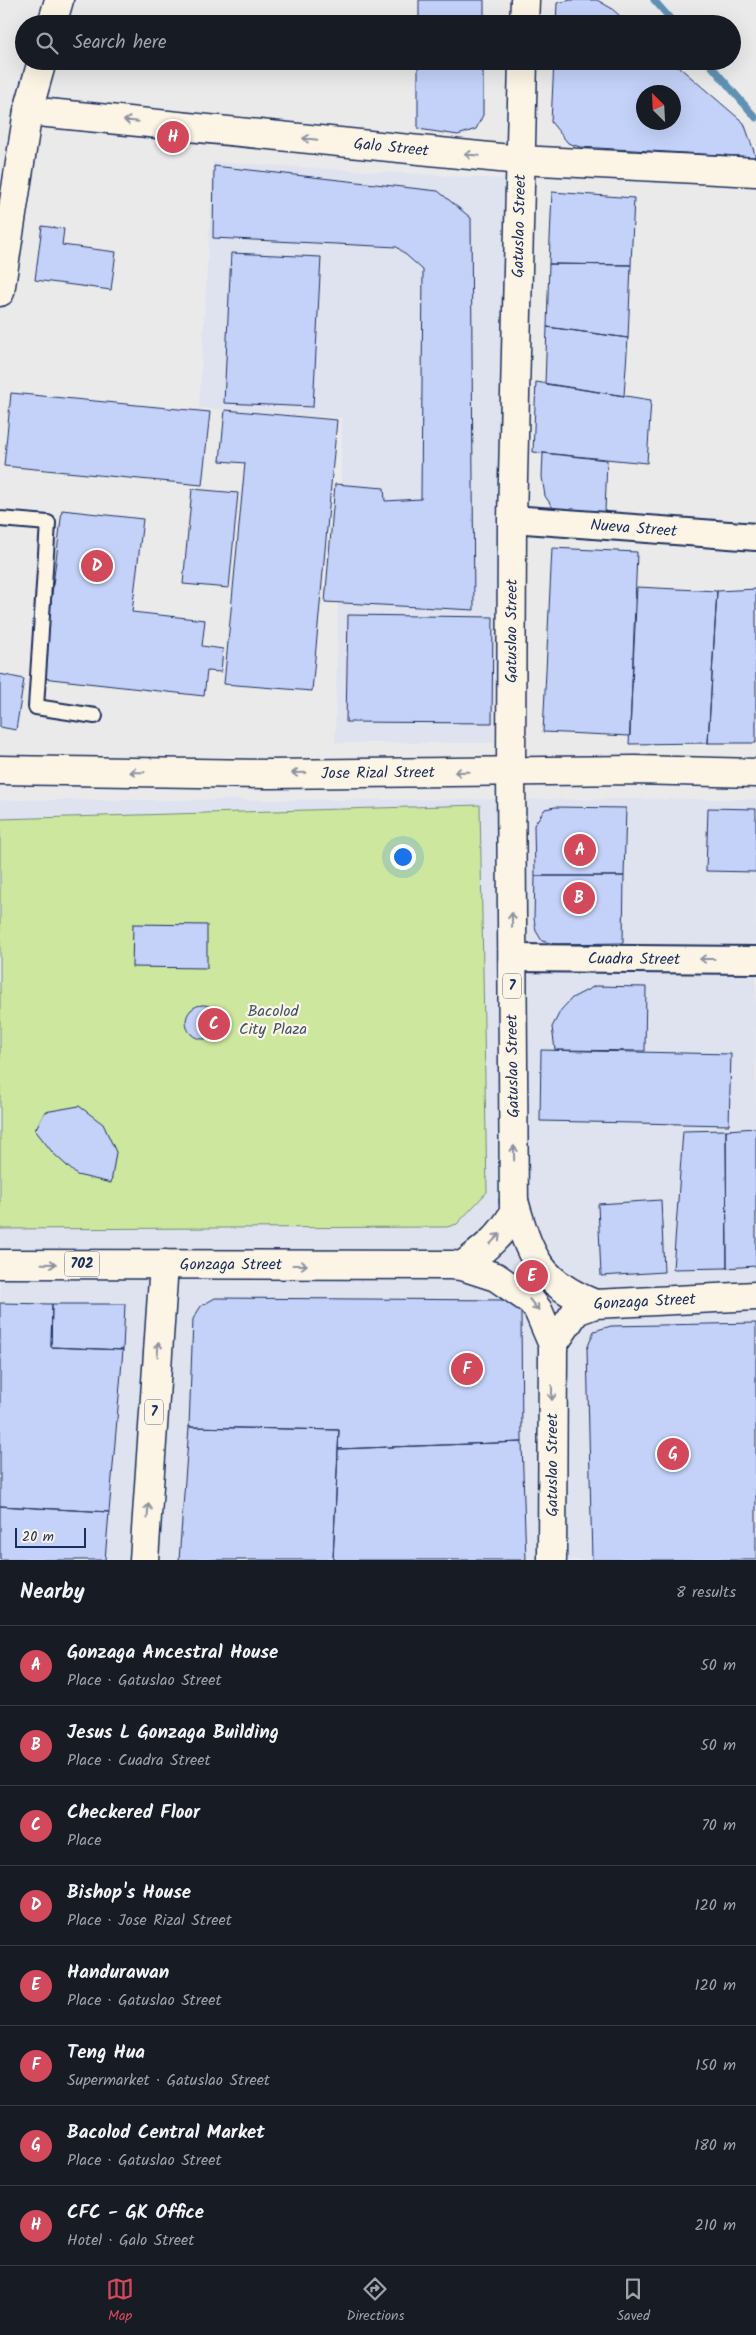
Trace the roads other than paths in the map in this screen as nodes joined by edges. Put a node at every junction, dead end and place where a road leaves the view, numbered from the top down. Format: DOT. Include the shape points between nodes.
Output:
graph roads {
  1 [pos="59,0"];
  2 [pos="525,0"];
  3 [pos="55,15"];
  4 [pos="524,15"];
  5 [pos="39,70"];
  6 [pos="524,70"];
  7 [pos="28,111"];
  8 [pos="520,160"];
  9 [pos="756,172"];
  10 [pos="0,292"];
  11 [pos="0,519"];
  12 [pos="512,519"];
  13 [pos="756,537"];
  14 [pos="95,716"];
  15 [pos="0,770"];
  16 [pos="510,771"];
  17 [pos="756,773"];
  18 [pos="512,958"];
  19 [pos="756,960"];
  20 [pos="514,1201"];
  21 [pos="0,1264"];
  22 [pos="164,1264"];
  23 [pos="462,1266"];
  24 [pos="756,1296"];
  25 [pos="595,1304"];
  26 [pos="553,1345"];
  27 [pos="144,1560"];
  28 [pos="552,1560"];
  1 -- 3 [label="main road"];
  2 -- 4 [label="main road"];
  5 -- 7 [label="main road"];
  6 -- 8 [label="main road, Gatuslao Street"];
  8 -- 7 [label="main road, Galo Street, one-way"];
  7 -- 10 [label="main road"];
  8 -- 9 [label="main road, Galo Street"];
  8 -- 12 [label="main road, Gatuslao Street"];
  11 -- 14 [label="lane" via="48,523 36,707"];
  12 -- 13 [label="street, Nueva Street"];
  12 -- 16 [label="main road, Gatuslao Street"];
  16 -- 15 [label="main road, Jose Rizal Street, one-way" via="270,774"];
  16 -- 17 [label="main road, Jose Rizal Street"];
  18 -- 16 [label="main road, Gatuslao Street / 7, one-way"];
  19 -- 18 [label="street, Cuadra Street, one-way"];
  20 -- 18 [label="main road, Gatuslao Street / 7, one-way"];
  23 -- 20 [label="main road, Gatuslao Street / 7, one-way" via="492,1243 507,1226 514,1212"];
  20 -- 25 [label="main road, Gatuslao Street" via="529,1245 544,1272 568,1292"];
  21 -- 22 [label="main road, Gonzaga Street / 702, one-way"];
  22 -- 23 [label="main road, Gonzaga Street, one-way"];
  27 -- 22 [label="main road, 7, one-way"];
  23 -- 26 [label="main road, Gatuslao Street, one-way" via="496,1277 527,1297 538,1310"];
  24 -- 25 [label="main road, Gonzaga Street"];
  25 -- 26 [label="main road, Gonzaga Street" via="576,1311"];
  26 -- 28 [label="main road, Gatuslao Street, one-way"];
}
